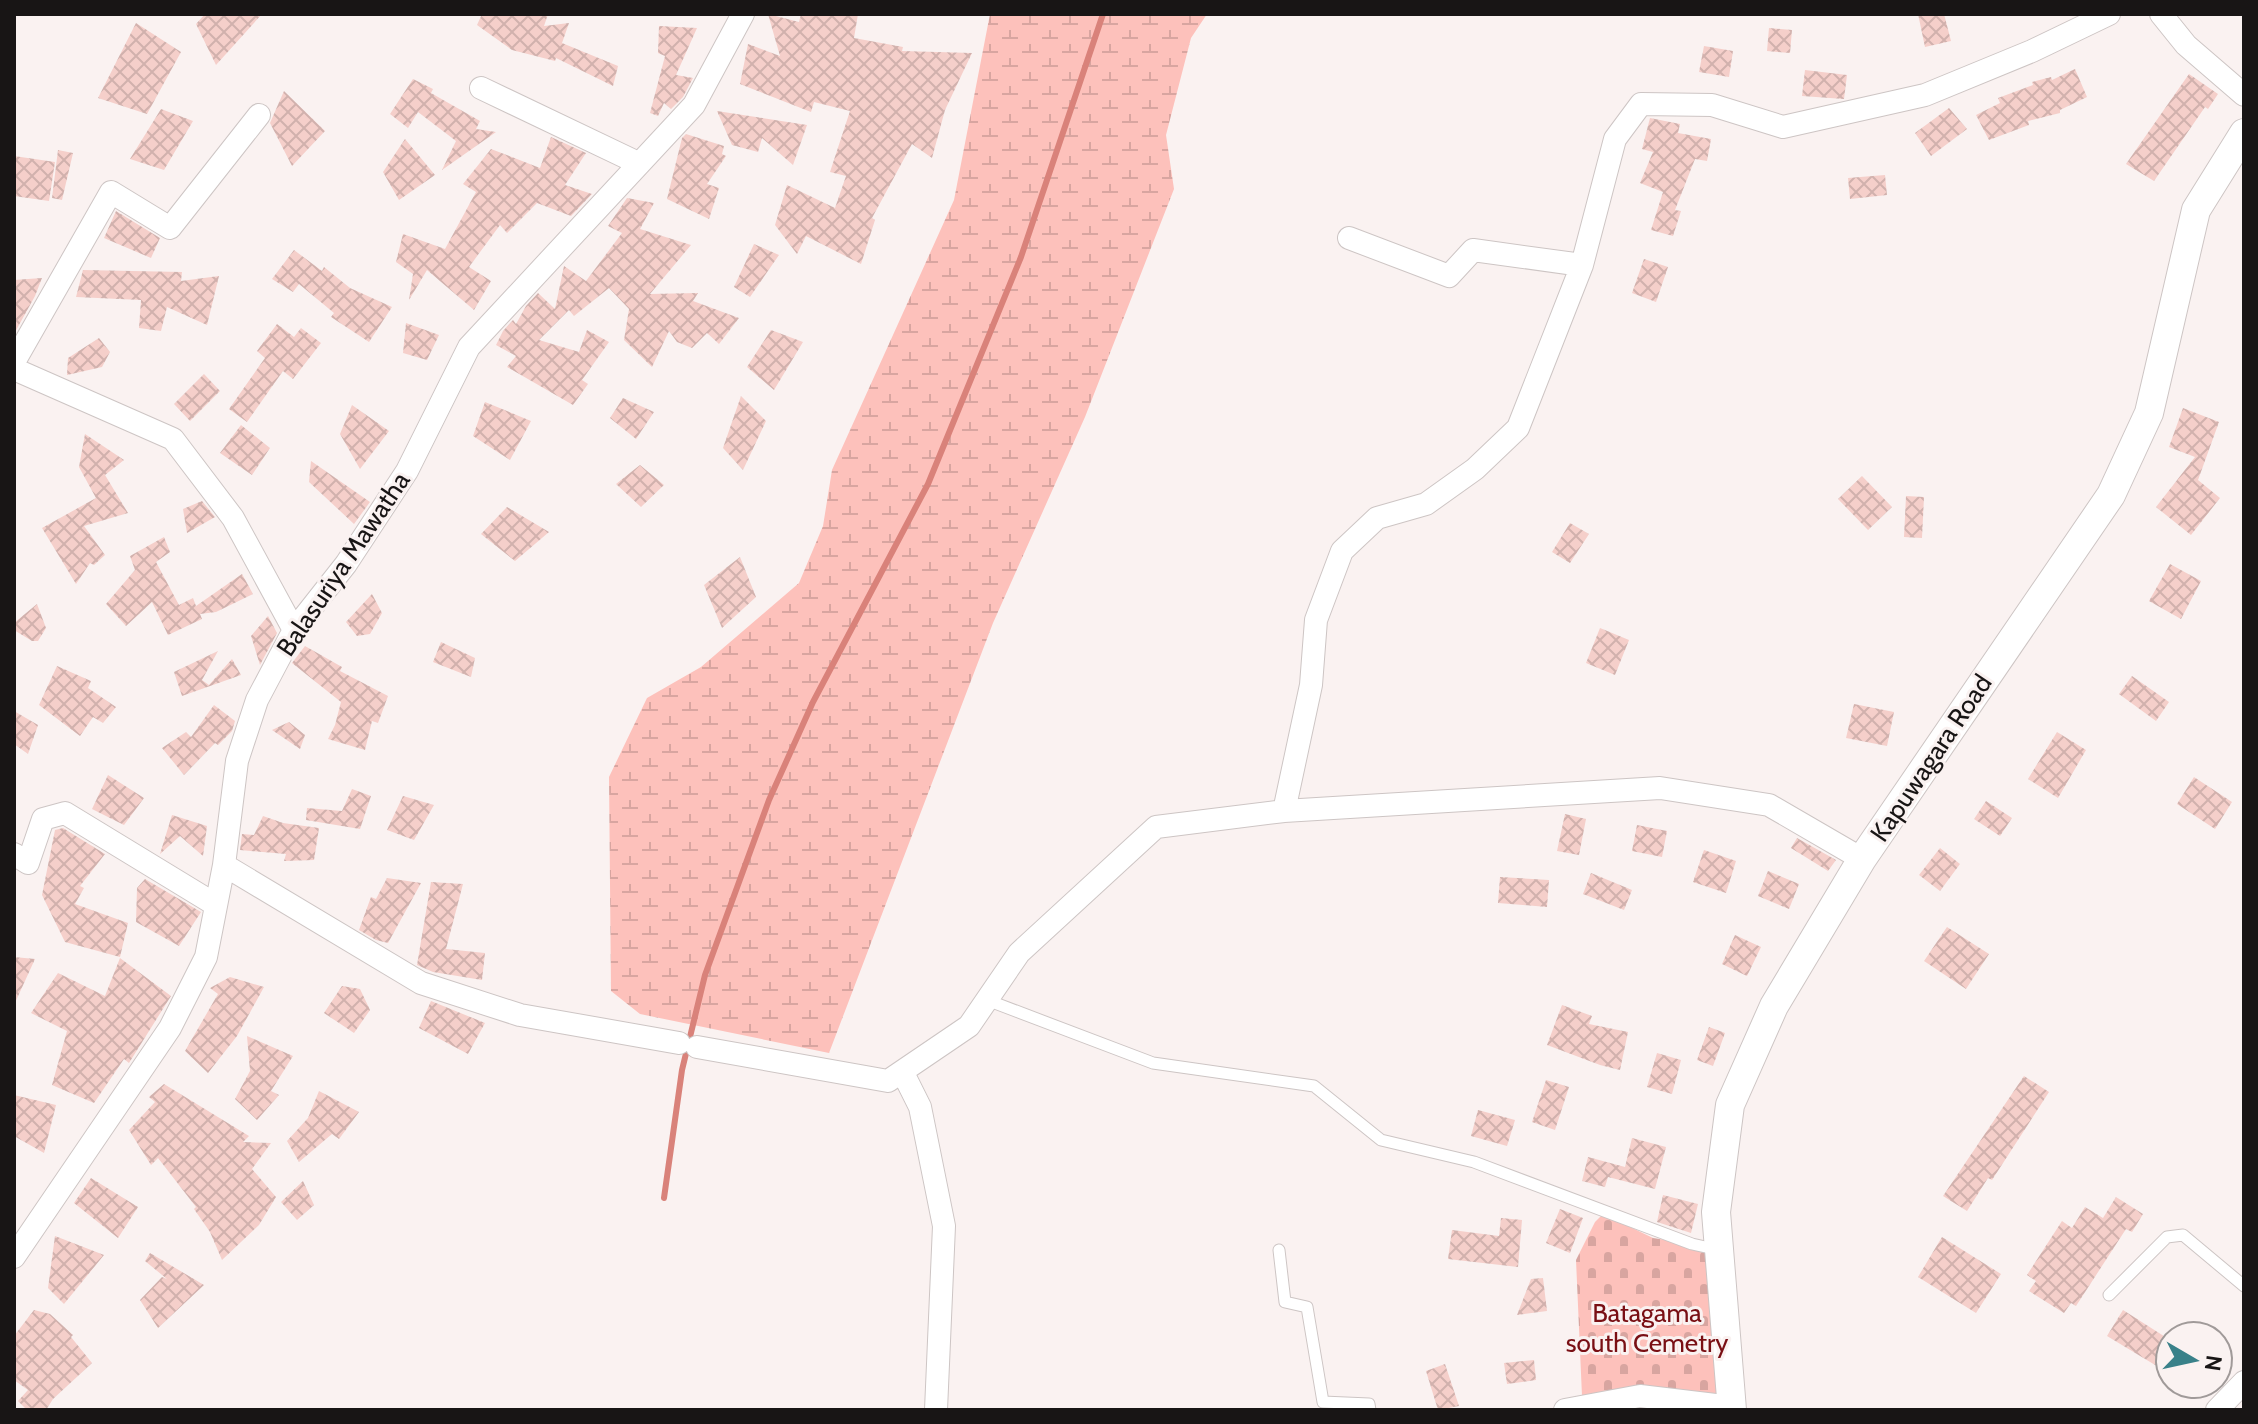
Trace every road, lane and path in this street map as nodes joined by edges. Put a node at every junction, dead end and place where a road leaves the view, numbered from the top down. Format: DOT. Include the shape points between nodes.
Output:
graph roads {
  1 [pos="743,14"];
  2 [pos="2109,14"];
  3 [pos="2161,14"];
  4 [pos="481,88"];
  5 [pos="2244,95"];
  6 [pos="259,115"];
  7 [pos="2244,133"];
  8 [pos="638,163"];
  9 [pos="1349,238"];
  10 [pos="1582,265"];
  11 [pos="14,362"];
  12 [pos="14,369"];
  13 [pos="294,630"];
  14 [pos="1284,811"];
  15 [pos="14,854"];
  16 [pos="1862,859"];
  17 [pos="224,865"];
  18 [pos="216,905"];
  19 [pos="987,1000"];
  20 [pos="903,1073"];
  21 [pos="1279,1250"];
  22 [pos="1719,1250"];
  23 [pos="14,1257"];
  24 [pos="2244,1286"];
  25 [pos="2109,1295"];
  26 [pos="2244,1382"];
  27 [pos="1732,1409"];
  28 [pos="936,1410"];
  29 [pos="1370,1410"];
  30 [pos="1565,1410"];
  31 [pos="2217,1410"];
  1 -- 8 [label="street, Balasuriya Mawatha" via="694,105"];
  2 -- 10 [label="street" via="1925,95 1783,127 1712,105 1641,104 1615,139"];
  3 -- 5 [label="street" via="2186,45"];
  4 -- 8 [label="street"];
  6 -- 11 [label="street" via="170,228 111,192"];
  7 -- 16 [label="street, Kapuwagara Road" via="2196,210 2149,413 2111,495"];
  8 -- 13 [label="street, Balasuriya Mawatha" via="469,347 407,471 346,564"];
  9 -- 10 [label="street" via="1449,276 1473,250"];
  10 -- 14 [label="street" via="1518,428 1475,469 1426,504 1377,518 1342,551 1316,620 1311,685"];
  12 -- 13 [label="street" via="173,439 233,518"];
  13 -- 17 [label="street, Balasuriya Mawatha" via="257,700 237,761"];
  14 -- 16 [label="street" via="1660,788 1769,805"];
  14 -- 19 [label="street" via="1156,827 1019,953"];
  15 -- 18 [label="street" via="28,863 43,819 65,813"];
  16 -- 22 [label="street, Kapuwagara Road" via="1774,1006 1730,1105 1716,1212"];
  17 -- 18 [label="street, Balasuriya Mawatha"];
  17 -- 20 [label="street" via="421,983 520,1015 888,1081"];
  18 -- 23 [label="street, Balasuriya Mawatha" via="206,957 170,1028"];
  19 -- 20 [label="street" via="969,1026"];
  19 -- 22 [label="lane" via="1153,1063 1314,1086 1381,1140 1474,1162"];
  20 -- 28 [label="street" via="920,1107 944,1226"];
  21 -- 29 [label="lane" via="1285,1302 1307,1307 1323,1402 1369,1404"];
  22 -- 27 [label="street, Kapuwagara Road"];
  24 -- 25 [label="lane" via="2183,1235 2167,1237"];
  26 -- 31 [label="street"];
  27 -- 30 [label="street" via="1640,1396"];
}
